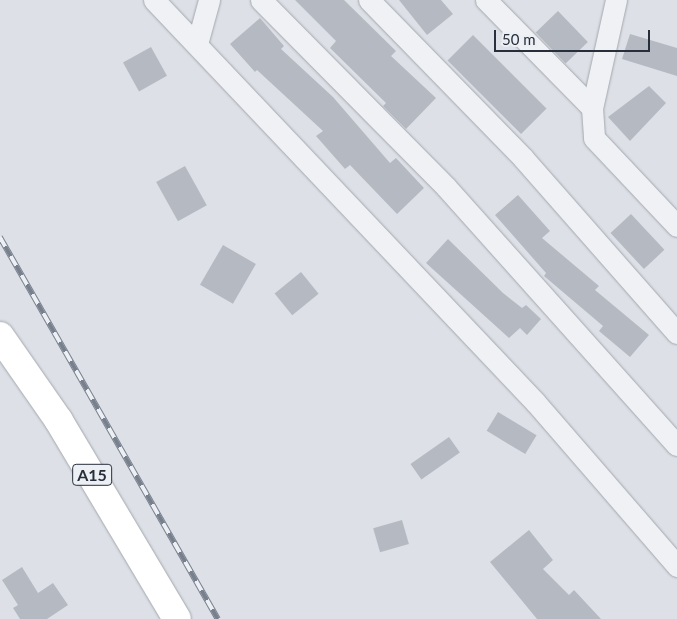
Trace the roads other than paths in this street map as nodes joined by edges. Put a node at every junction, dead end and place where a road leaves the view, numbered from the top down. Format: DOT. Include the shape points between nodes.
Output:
graph roads {
  1 [pos="154,0"];
  2 [pos="209,0"];
  3 [pos="261,0"];
  4 [pos="370,0"];
  5 [pos="486,0"];
  6 [pos="616,0"];
  7 [pos="197,44"];
  8 [pos="592,108"];
  9 [pos="677,226"];
  10 [pos="677,333"];
  11 [pos="0,336"];
  12 [pos="677,445"];
  13 [pos="677,566"];
  14 [pos="177,619"];
  1 -- 7 [label="street"];
  2 -- 7 [label="street"];
  3 -- 12 [label="street" via="446,187"];
  4 -- 10 [label="street" via="523,158"];
  5 -- 8 [label="street"];
  6 -- 8 [label="street"];
  7 -- 13 [label="street" via="536,403"];
  8 -- 9 [label="street" via="594,138"];
  11 -- 14 [label="highway, A15" via="59,421"];
}
